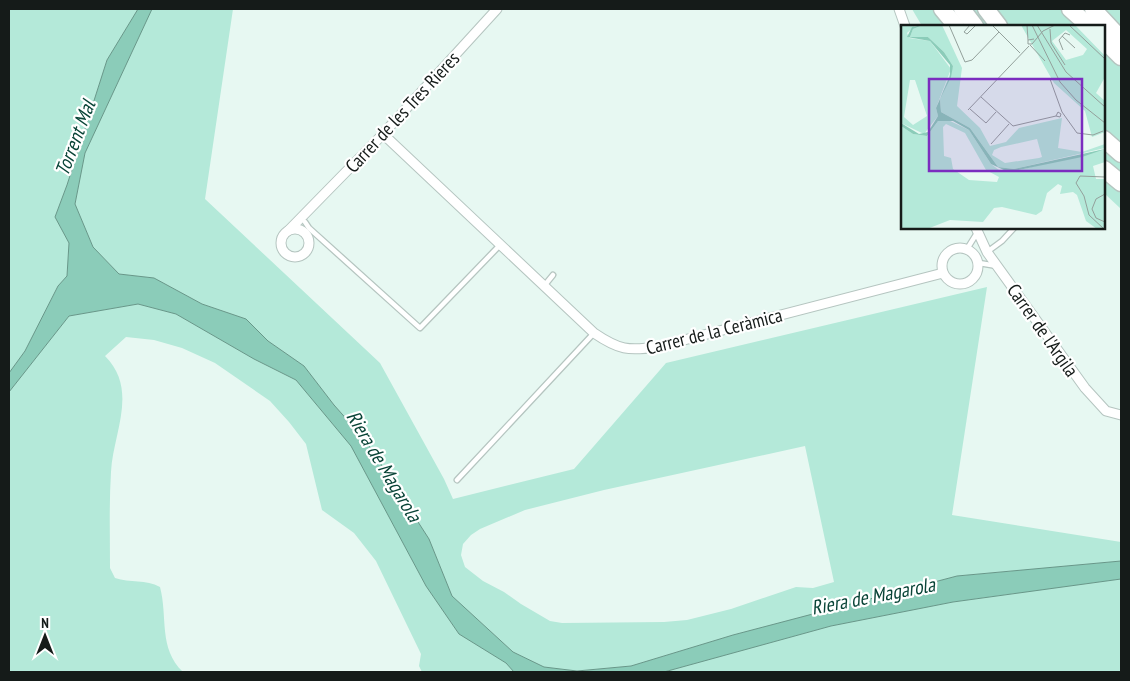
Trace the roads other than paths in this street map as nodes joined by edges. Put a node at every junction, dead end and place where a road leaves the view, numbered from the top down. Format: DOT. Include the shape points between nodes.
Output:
graph roads {
  1 [pos="498,9"];
  2 [pos="899,9"];
  3 [pos="942,9"];
  4 [pos="962,9"];
  5 [pos="986,9"];
  6 [pos="1070,9"];
  7 [pos="1092,9"];
  8 [pos="906,25"];
  9 [pos="955,25"];
  10 [pos="974,25"];
  11 [pos="998,25"];
  12 [pos="1088,25"];
  13 [pos="1121,39"];
  14 [pos="1105,41"];
  15 [pos="1121,57"];
  16 [pos="383,134"];
  17 [pos="1105,140"];
  18 [pos="1121,154"];
  19 [pos="1105,170"];
  20 [pos="1121,183"];
  21 [pos="305,218"];
  22 [pos="1013,229"];
  23 [pos="290,230"];
  24 [pos="977,230"];
  25 [pos="305,233"];
  26 [pos="500,245"];
  27 [pos="967,249"];
  28 [pos="988,252"];
  29 [pos="978,263"];
  30 [pos="998,266"];
  31 [pos="943,272"];
  32 [pos="553,275"];
  33 [pos="544,286"];
  34 [pos="594,333"];
  35 [pos="1121,415"];
  36 [pos="457,480"];
  1 -- 16 [label="street, Carrer de les Tres Rieres"];
  2 -- 8 [label="street"];
  3 -- 9 [label="highway"];
  4 -- 10 [label="highway"];
  5 -- 11 [label="highway"];
  6 -- 12 [label="highway"];
  7 -- 13 [label="highway"];
  14 -- 15 [label="highway"];
  16 -- 21 [label="street, Carrer de les Tres Rieres"];
  16 -- 26 [label="street, Carrer de la Ceràmica"];
  17 -- 18 [label="highway"];
  19 -- 20 [label="highway"];
  21 -- 23 [label="street, Carrer de les Tres Rieres"];
  21 -- 25 [label="street, Carrer de les Tres Rieres"];
  21 -- 26 [label="lane" via="309,228 420,328"];
  22 -- 28 [label="lane"];
  23 -- 25 [label="street" via="298,229"];
  23 -- 25 [label="street, Carrer de les Tres Rieres" via="283,236 282,246 286,254 295,257 307,250 309,241"];
  24 -- 27 [label="lane"];
  24 -- 28 [label="street, Carrer de l'Argila"];
  26 -- 33 [label="street, Carrer de la Ceràmica"];
  27 -- 29 [label="street" via="975,254"];
  27 -- 31 [label="street" via="955,248 945,255"];
  28 -- 30 [label="street, Carrer de l'Argila"];
  29 -- 30 [label="lane"];
  29 -- 31 [label="street" via="973,279 962,284 951,281"];
  30 -- 35 [label="street, Carrer de l'Argila" via="1085,388 1106,410"];
  31 -- 34 [label="street, Carrer de la Ceràmica" via="638,350 619,348"];
  32 -- 33 [label="lane"];
  33 -- 34 [label="street, Carrer de la Ceràmica"];
  34 -- 36 [label="lane"];
}
